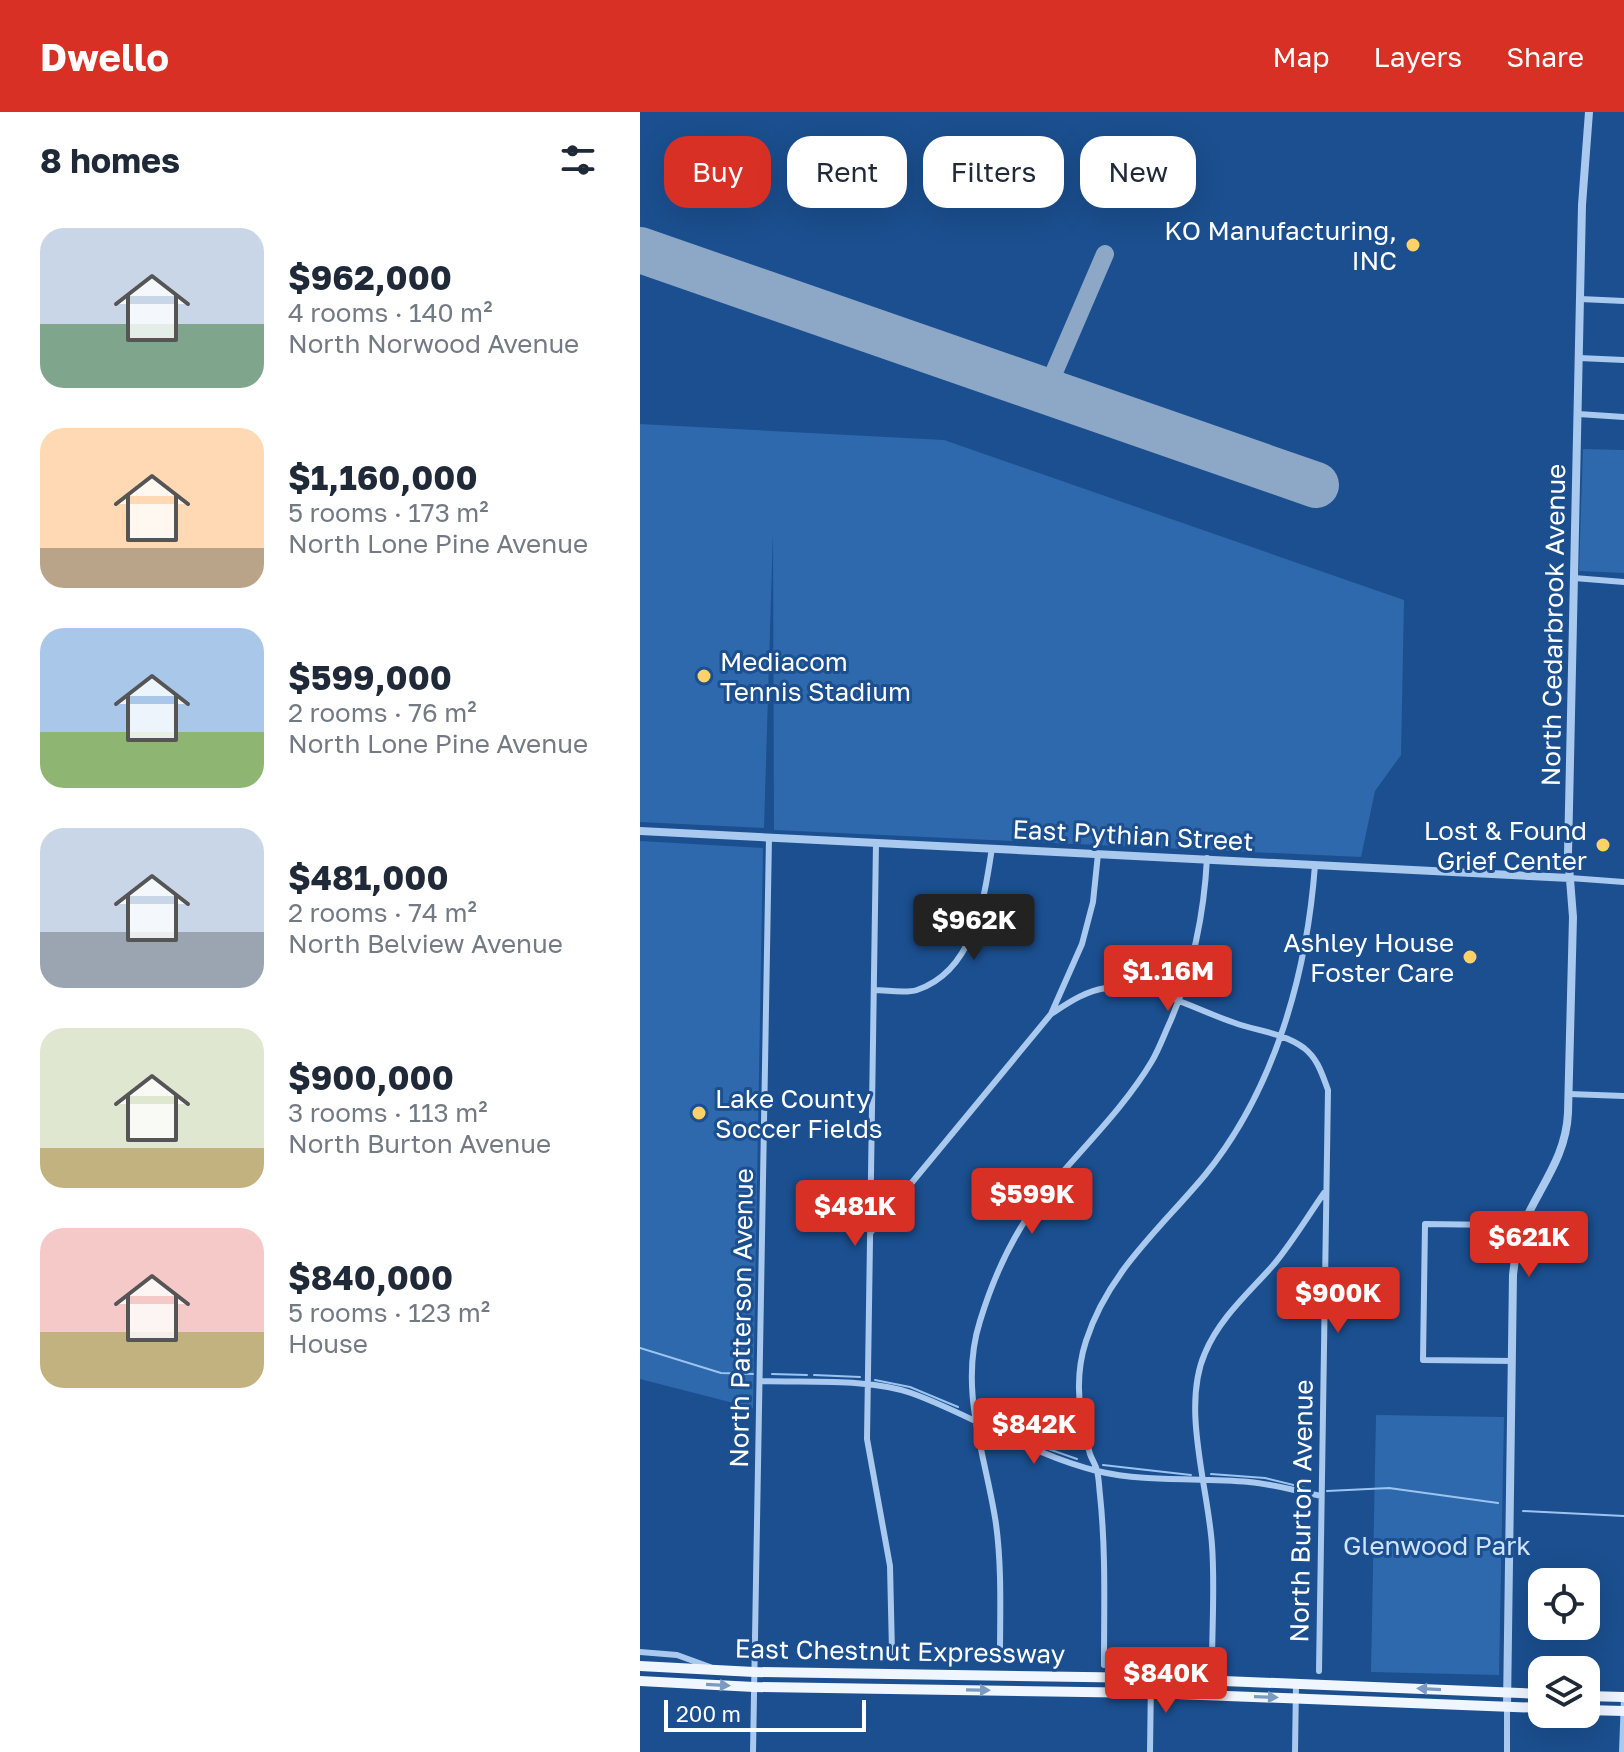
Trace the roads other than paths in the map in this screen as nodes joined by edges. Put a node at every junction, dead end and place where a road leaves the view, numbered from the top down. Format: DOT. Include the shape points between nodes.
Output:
graph roads {
  1 [pos="1589,112"];
  2 [pos="1580,299"];
  3 [pos="1624,301"];
  4 [pos="1579,358"];
  5 [pos="1624,360"];
  6 [pos="1578,414"];
  7 [pos="1624,417"];
  8 [pos="1574,578"];
  9 [pos="1624,582"];
  10 [pos="640,831"];
  11 [pos="769,837"];
  12 [pos="876,843"];
  13 [pos="992,848"];
  14 [pos="1098,854"];
  15 [pos="1207,858"];
  16 [pos="1315,865"];
  17 [pos="1570,878"];
  18 [pos="1624,882"];
  19 [pos="1064,989"];
  20 [pos="874,990"];
  21 [pos="1078,996"];
  22 [pos="1179,1001"];
  23 [pos="1051,1014"];
  24 [pos="1281,1036"];
  25 [pos="1569,1094"];
  26 [pos="1624,1096"];
  27 [pos="1325,1192"];
  28 [pos="1309,1215"];
  29 [pos="1325,1219"];
  30 [pos="1521,1228"];
  31 [pos="871,1232"];
  32 [pos="1512,1361"];
  33 [pos="760,1381"];
  34 [pos="867,1385"];
  35 [pos="974,1420"];
  36 [pos="1097,1471"];
  37 [pos="1205,1480"];
  38 [pos="1321,1496"];
  39 [pos="640,1652"];
  40 [pos="892,1652"];
  41 [pos="1000,1657"];
  42 [pos="1104,1665"];
  43 [pos="640,1666"];
  44 [pos="1212,1667"];
  45 [pos="717,1670"];
  46 [pos="1319,1671"];
  47 [pos="754,1672"];
  48 [pos="1151,1678"];
  49 [pos="640,1681"];
  50 [pos="1296,1683"];
  51 [pos="754,1687"];
  52 [pos="1151,1693"];
  53 [pos="1507,1693"];
  54 [pos="1528,1694"];
  55 [pos="1600,1696"];
  56 [pos="1624,1697"];
  57 [pos="1296,1698"];
  58 [pos="1507,1707"];
  59 [pos="1528,1708"];
  60 [pos="1600,1710"];
  61 [pos="1624,1711"];
  62 [pos="753,1752"];
  63 [pos="1150,1752"];
  64 [pos="1295,1752"];
  65 [pos="1507,1752"];
  66 [pos="1622,1752"];
  1 -- 2 [label="street, North Cedarbrook Avenue"];
  2 -- 3 [label="street"];
  2 -- 4 [label="street, North Cedarbrook Avenue"];
  4 -- 5 [label="street"];
  4 -- 6 [label="street, North Cedarbrook Avenue"];
  6 -- 7 [label="street"];
  6 -- 8 [label="street, North Cedarbrook Avenue"];
  8 -- 9 [label="street"];
  8 -- 17 [label="street, North Cedarbrook Avenue"];
  10 -- 11 [label="street, East Pythian Street"];
  11 -- 12 [label="street, East Pythian Street"];
  11 -- 33 [label="street, North Patterson Avenue"];
  12 -- 13 [label="street, East Pythian Street"];
  12 -- 20 [label="street"];
  13 -- 14 [label="street, East Pythian Street"];
  13 -- 20 [label="street" via="981,909 955,965 914,991"];
  14 -- 15 [label="street, East Pythian Street"];
  14 -- 19 [label="street" via="1093,902"];
  15 -- 16 [label="street, East Pythian Street"];
  15 -- 22 [label="street" via="1196,952"];
  16 -- 17 [label="street, East Pythian Street"];
  16 -- 24 [label="street" via="1299,978"];
  17 -- 18 [label="street, East Pythian Street"];
  17 -- 25 [label="street, North Cedarbrook Avenue"];
  19 -- 21 [label="street"];
  19 -- 23 [label="street"];
  20 -- 31 [label="street"];
  21 -- 22 [label="street" via="1106,988 1141,989"];
  21 -- 23 [label="street"];
  22 -- 24 [label="street"];
  22 -- 35 [label="street" via="1154,1059 1018,1229 994,1277 978,1325 970,1377"];
  23 -- 31 [label="street"];
  24 -- 27 [label="street, North Burton Avenue" via="1304,1048 1319,1065 1328,1090"];
  24 -- 36 [label="street" via="1244,1116 1206,1173 1131,1256 1106,1293 1085,1342 1078,1380 1080,1409"];
  25 -- 26 [label="street"];
  25 -- 30 [label="street, North Cedarbrook Avenue" via="1562,1150"];
  27 -- 28 [label="street"];
  27 -- 29 [label="street, North Burton Avenue"];
  28 -- 29 [label="street"];
  28 -- 37 [label="street" via="1219,1326 1203,1356 1194,1401"];
  29 -- 38 [label="street, North Burton Avenue"];
  30 -- 32 [label="street, North Cedarbrook Avenue" via="1513,1275"];
  30 -- 32 [label="street" via="1425,1224 1423,1360"];
  31 -- 34 [label="street"];
  32 -- 53 [label="street, North Cedarbrook Avenue"];
  33 -- 34 [label="street"];
  33 -- 47 [label="street, North Patterson Avenue"];
  34 -- 35 [label="street" via="909,1392"];
  34 -- 40 [label="street" via="869,1457 890,1566"];
  35 -- 36 [label="street" via="1035,1451"];
  35 -- 41 [label="street" via="996,1525"];
  36 -- 37 [label="street"];
  36 -- 42 [label="street" via="1104,1532"];
  37 -- 38 [label="street" via="1251,1482"];
  37 -- 44 [label="street" via="1212,1547"];
  38 -- 46 [label="street, North Burton Avenue"];
  39 -- 45 [label="street" via="677,1655"];
  43 -- 45 [label="main road, East Chestnut Expressway"];
  45 -- 47 [label="main road, East Chestnut Expressway"];
  47 -- 48 [label="main road, East Chestnut Expressway"];
  47 -- 51 [label="street, North Patterson Avenue"];
  48 -- 50 [label="main road, East Chestnut Expressway"];
  48 -- 52 [label="street"];
  49 -- 51 [label="main road, East Chestnut Expressway, one-way"];
  53 -- 50 [label="main road, East Chestnut Expressway, one-way"];
  50 -- 57 [label="street"];
  51 -- 52 [label="main road, East Chestnut Expressway, one-way"];
  51 -- 62 [label="street, North Patterson Avenue"];
  52 -- 57 [label="main road, East Chestnut Expressway, one-way"];
  52 -- 63 [label="street"];
  53 -- 54 [label="main road, East Chestnut Expressway"];
  53 -- 58 [label="street, North Cedarbrook Avenue"];
  55 -- 56 [label="main road"];
  56 -- 61 [label="street"];
  57 -- 58 [label="main road, East Chestnut Expressway"];
  57 -- 64 [label="street"];
  58 -- 59 [label="main road, East Chestnut Expressway"];
  58 -- 65 [label="street, North Cedarbrook Avenue"];
  60 -- 61 [label="main road"];
  61 -- 66 [label="street"];
}
